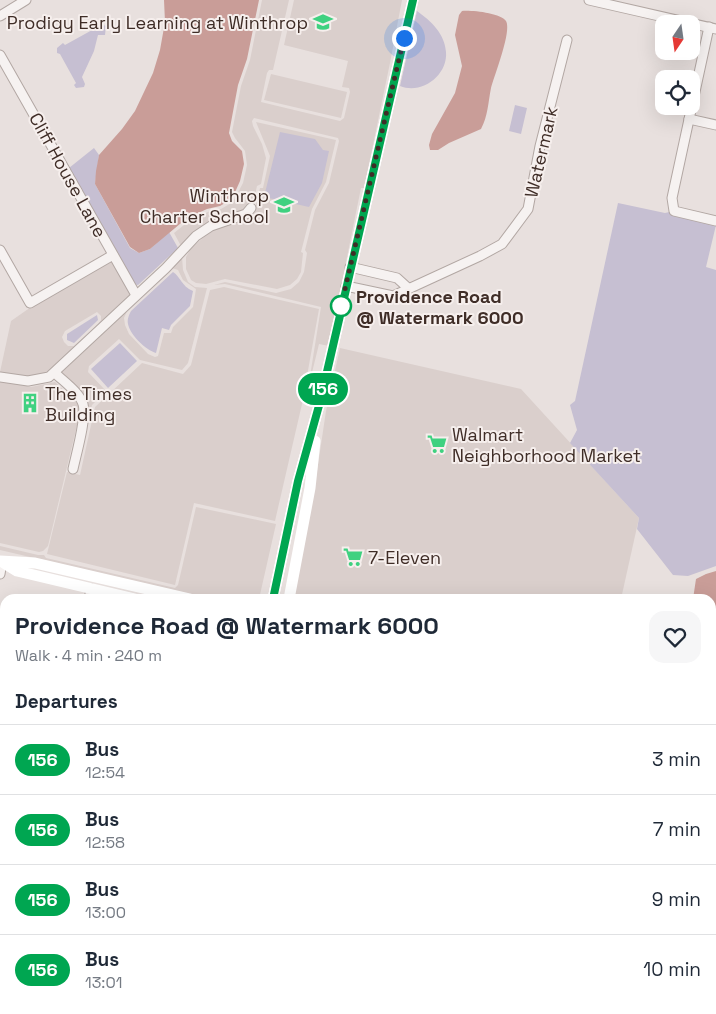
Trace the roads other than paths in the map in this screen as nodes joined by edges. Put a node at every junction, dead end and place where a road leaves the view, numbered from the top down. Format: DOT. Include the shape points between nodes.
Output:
graph roads {
  1 [pos="26,0"];
  2 [pos="413,0"];
  3 [pos="589,0"];
  4 [pos="0,16"];
  5 [pos="713,28"];
  6 [pos="568,40"];
  7 [pos="0,55"];
  8 [pos="689,119"];
  9 [pos="716,125"];
  10 [pos="251,208"];
  11 [pos="716,221"];
  12 [pos="0,250"];
  13 [pos="113,255"];
  14 [pos="350,267"];
  15 [pos="346,286"];
  16 [pos="408,288"];
  17 [pos="136,295"];
  18 [pos="54,372"];
  19 [pos="0,376"];
  20 [pos="320,402"];
  21 [pos="73,470"];
  22 [pos="1,561"];
  23 [pos="0,574"];
  24 [pos="29,574"];
  25 [pos="89,575"];
  26 [pos="90,594"];
  27 [pos="169,594"];
  28 [pos="274,594"];
  29 [pos="290,594"];
  1 -- 4 [label="street"];
  2 -- 14 [label="street"];
  3 -- 5 [label="street"];
  5 -- 8 [label="street"];
  6 -- 16 [label="street, Watermark" via="540,146 528,208 502,244"];
  7 -- 13 [label="street, Cliff House Lane"];
  8 -- 9 [label="street"];
  8 -- 11 [label="street" via="673,194 674,211"];
  10 -- 17 [label="street" via="246,214 203,231"];
  12 -- 13 [label="street" via="30,304"];
  13 -- 17 [label="street, Cliff House Lane"];
  14 -- 15 [label="street"];
  14 -- 16 [label="street" via="398,278"];
  15 -- 16 [label="street, Watermark" via="393,296"];
  15 -- 20 [label="street"];
  17 -- 18 [label="street"];
  18 -- 19 [label="street" via="49,377 28,381"];
  18 -- 21 [label="street" via="77,394 83,405 84,418"];
  20 -- 28 [label="street" via="298,481"];
  20 -- 29 [label="street" via="310,488"];
  22 -- 23 [label="street"];
  22 -- 24 [label="street"];
  22 -- 25 [label="street" via="35,563"];
  24 -- 25 [label="street" via="41,571 80,580"];
  24 -- 26 [label="street"];
  25 -- 27 [label="street"];
}
